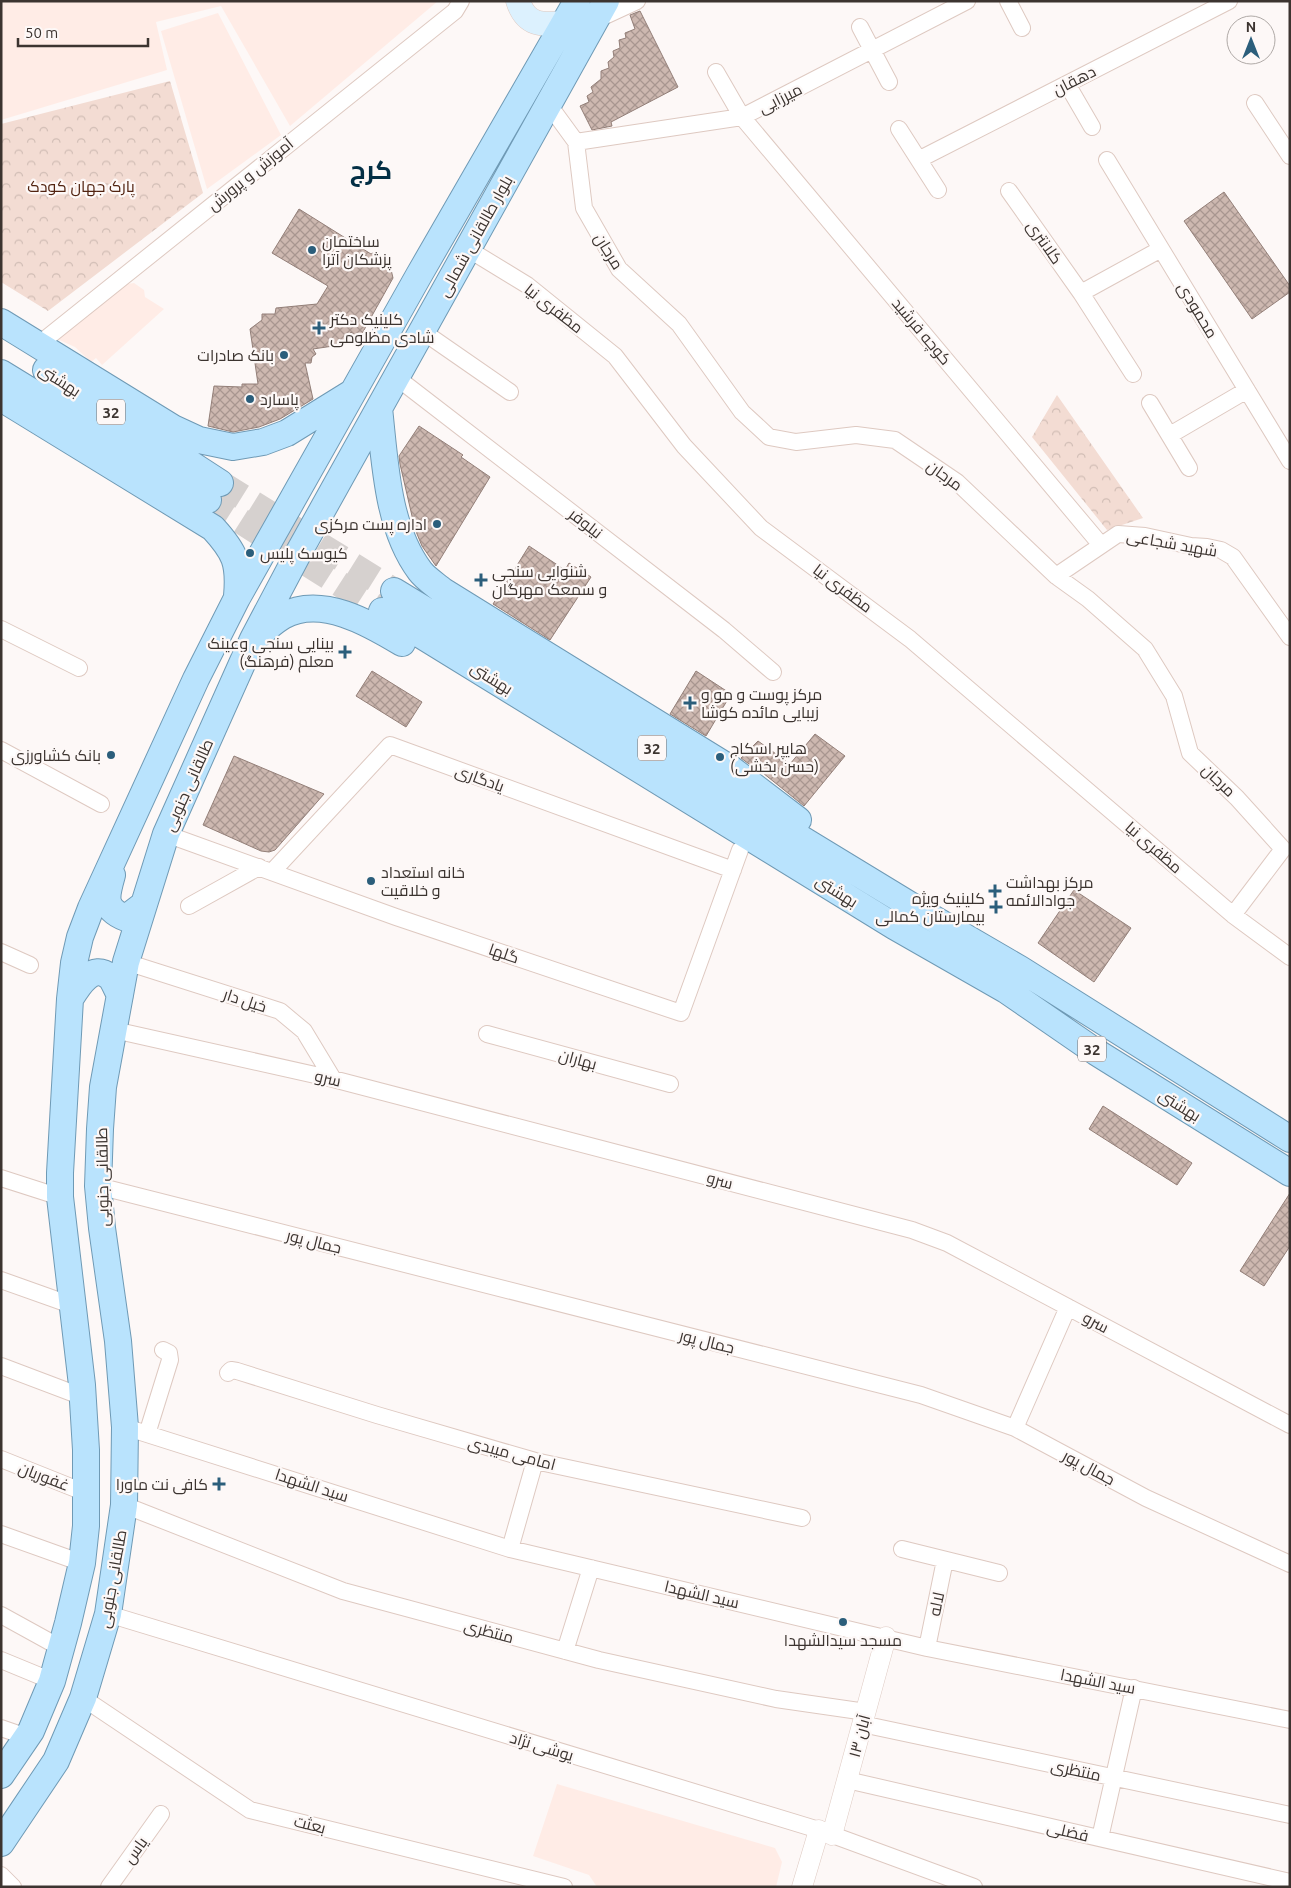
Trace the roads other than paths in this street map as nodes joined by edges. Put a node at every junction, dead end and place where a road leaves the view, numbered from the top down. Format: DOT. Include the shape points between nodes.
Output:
graph roads {
  1 [pos="461,1"];
  2 [pos="518,1"];
  3 [pos="637,1"];
  4 [pos="967,1"];
  5 [pos="1008,1"];
  6 [pos="1229,1"];
  7 [pos="601,11"];
  8 [pos="571,12"];
  9 [pos="860,26"];
  10 [pos="1022,28"];
  11 [pos="873,49"];
  12 [pos="716,72"];
  13 [pos="889,82"];
  14 [pos="1067,84"];
  15 [pos="1255,103"];
  16 [pos="550,105"];
  17 [pos="742,117"];
  18 [pos="1092,126"];
  19 [pos="900,129"];
  20 [pos="576,142"];
  21 [pos="1288,150"];
  22 [pos="920,160"];
  23 [pos="1107,160"];
  24 [pos="938,190"];
  25 [pos="1009,191"];
  26 [pos="468,249"];
  27 [pos="1161,249"];
  28 [pos="1081,293"];
  29 [pos="1,322"];
  30 [pos="422,331"];
  31 [pos="1,342"];
  32 [pos="38,345"];
  33 [pos="1,373"];
  34 [pos="1133,374"];
  35 [pos="396,377"];
  36 [pos="1247,390"];
  37 [pos="353,392"];
  38 [pos="510,392"];
  39 [pos="1,398"];
  40 [pos="1150,402"];
  41 [pos="379,408"];
  42 [pos="1170,435"];
  43 [pos="1290,461"];
  44 [pos="1189,468"];
  45 [pos="272,534"];
  46 [pos="1101,545"];
  47 [pos="300,550"];
  48 [pos="1056,576"];
  49 [pos="237,598"];
  50 [pos="1,629"];
  51 [pos="1290,637"];
  52 [pos="253,639"];
  53 [pos="79,668"];
  54 [pos="773,672"];
  55 [pos="1,750"];
  56 [pos="101,804"];
  57 [pos="166,834"];
  58 [pos="122,841"];
  59 [pos="737,860"];
  60 [pos="266,869"];
  61 [pos="143,905"];
  62 [pos="910,905"];
  63 [pos="189,906"];
  64 [pos="1233,916"];
  65 [pos="894,926"];
  66 [pos="1,952"];
  67 [pos="1290,957"];
  68 [pos="126,962"];
  69 [pos="30,965"];
  70 [pos="120,995"];
  71 [pos="70,999"];
  72 [pos="114,1030"];
  73 [pos="487,1034"];
  74 [pos="333,1079"];
  75 [pos="670,1084"];
  76 [pos="1290,1139"];
  77 [pos="1290,1173"];
  78 [pos="1,1178"];
  79 [pos="98,1186"];
  80 [pos="60,1197"];
  81 [pos="1,1280"];
  82 [pos="74,1306"];
  83 [pos="1068,1307"];
  84 [pos="166,1351"];
  85 [pos="1,1366"];
  86 [pos="228,1374"];
  87 [pos="83,1398"];
  88 [pos="1290,1424"];
  89 [pos="1015,1428"];
  90 [pos="136,1430"];
  91 [pos="1,1459"];
  92 [pos="535,1461"];
  93 [pos="86,1492"];
  94 [pos="124,1505"];
  95 [pos="802,1518"];
  96 [pos="1,1534"];
  97 [pos="510,1549"];
  98 [pos="902,1550"];
  99 [pos="945,1560"];
  100 [pos="82,1563"];
  101 [pos="1290,1564"];
  102 [pos="591,1568"];
  103 [pos="998,1573"];
  104 [pos="108,1614"];
  105 [pos="1,1615"];
  106 [pos="886,1637"];
  107 [pos="61,1648"];
  108 [pos="927,1648"];
  109 [pos="565,1651"];
  110 [pos="1,1660"];
  111 [pos="52,1681"];
  112 [pos="1134,1688"];
  113 [pos="83,1698"];
  114 [pos="864,1718"];
  115 [pos="1290,1720"];
  116 [pos="1,1728"];
  117 [pos="27,1737"];
  118 [pos="1,1775"];
  119 [pos="1114,1778"];
  120 [pos="847,1780"];
  121 [pos="161,1814"];
  122 [pos="1290,1815"];
  123 [pos="826,1833"];
  124 [pos="1100,1838"];
  125 [pos="1,1843"];
  126 [pos="1,1875"];
  127 [pos="1290,1882"];
  128 [pos="13,1887"];
  129 [pos="109,1887"];
  130 [pos="564,1887"];
  131 [pos="802,1887"];
  132 [pos="974,1887"];
  1 -- 32 [label="street, آموزش و پرورش" via="455,11"];
  2 -- 8 [label="main road" via="520,9 532,22 544,25"];
  3 -- 7 [label="street"];
  4 -- 11 [label="street, میرزایی"];
  5 -- 10 [label="street"];
  6 -- 14 [label="street, دهقان"];
  7 -- 16 [label="main road, بلوار طالقانی شمالی"];
  8 -- 37 [label="main road, بلوار طالقانی شمالی"];
  9 -- 11 [label="street"];
  11 -- 13 [label="street"];
  11 -- 17 [label="street, میرزایی"];
  12 -- 17 [label="street, كوچه فرشيد"];
  14 -- 18 [label="street"];
  14 -- 22 [label="street, دهقان"];
  15 -- 21 [label="street"];
  16 -- 20 [label="street, مرجان"];
  16 -- 26 [label="main road, بلوار طالقانی شمالی"];
  17 -- 20 [label="street, میرزایی"];
  17 -- 46 [label="street, كوچه فرشيد"];
  19 -- 22 [label="street"];
  20 -- 48 [label="street, مرجان" via="584,208 619,269 679,324 742,412 769,437 796,442 856,436 895,440 957,482"];
  22 -- 24 [label="street"];
  23 -- 27 [label="street, محمودی"];
  25 -- 28 [label="street, کلانتری"];
  26 -- 30 [label="main road, بلوار طالقانی شمالی"];
  26 -- 64 [label="street, مظفری نیا" via="527,285 615,356 684,446 761,528 910,639"];
  27 -- 28 [label="street"];
  27 -- 36 [label="street, محمودی"];
  28 -- 34 [label="street, کلانتری"];
  29 -- 32 [label="main road"];
  30 -- 35 [label="main road, بلوار طالقانی شمالی"];
  30 -- 38 [label="street"];
  31 -- 33 [label="main road, بهشتى / 32" via="214,492"];
  32 -- 37 [label="main road" via="173,428 198,440 233,447 263,442 287,433"];
  35 -- 41 [label="main road, بلوار طالقانی شمالی"];
  35 -- 54 [label="street, نیلوفر" via="724,630"];
  36 -- 42 [label="street"];
  36 -- 43 [label="street, محمودی"];
  37 -- 45 [label="main road, بلوار طالقانی شمالی"];
  39 -- 49 [label="main road" via="213,528 236,559 239,576"];
  40 -- 42 [label="street"];
  41 -- 47 [label="main road, بلوار طالقانی شمالی"];
  41 -- 62 [label="main road" via="396,524 405,548 421,573 443,592 731,769"];
  42 -- 44 [label="street"];
  45 -- 49 [label="main road, طالقانی جنوبی"];
  46 -- 48 [label="street, شهید شجاعی"];
  46 -- 51 [label="street, شهید شجاعی" via="1118,534 1221,550 1233,557"];
  47 -- 52 [label="main road, طالقانی جنوبی"];
  48 -- 64 [label="street, مرجان" via="1088,599 1145,649 1174,696 1190,753 1283,849"];
  49 -- 58 [label="main road, طالقانی جنوبی"];
  50 -- 53 [label="street"];
  52 -- 57 [label="main road, طالقانی جنوبی"];
  52 -- 59 [label="main road" via="283,616 304,609 341,613 369,624"];
  55 -- 56 [label="street"];
  57 -- 60 [label="street, گلها"];
  57 -- 61 [label="main road, طالقانی جنوبی"];
  58 -- 61 [label="main road" via="108,890 109,907 126,918"];
  58 -- 71 [label="main road, طالقانی جنوبی" via="80,937"];
  59 -- 60 [label="street, یادگاری" via="390,745"];
  59 -- 60 [label="street, گلها" via="681,1012 396,917"];
  59 -- 65 [label="main road"];
  60 -- 63 [label="street"];
  61 -- 68 [label="main road, طالقانی جنوبی"];
  62 -- 65 [label="main road, بهشتى / 32" via="388,601"];
  62 -- 76 [label="main road, بهشتى / 32" via="1020,969"];
  64 -- 67 [label="street, مظفری نیا"];
  65 -- 77 [label="main road, بهشتى / 32" via="1006,990 1096,1052"];
  66 -- 69 [label="street"];
  68 -- 70 [label="main road, طالقانی جنوبی"];
  68 -- 74 [label="street, خیل دار" via="280,1011 304,1031"];
  70 -- 71 [label="main road" via="110,978 100,973 82,980"];
  70 -- 72 [label="main road, طالقانی جنوبی"];
  71 -- 80 [label="main road, طالقانی جنوبی"];
  72 -- 74 [label="street, سرو"];
  72 -- 79 [label="main road, طالقانی جنوبی" via="104,1087"];
  73 -- 75 [label="street, بهاران"];
  74 -- 83 [label="street, سرو" via="912,1230 947,1244"];
  78 -- 80 [label="street"];
  79 -- 89 [label="street, جمال پور" via="921,1395"];
  79 -- 90 [label="main road, طالقانی جنوبی" via="118,1340"];
  80 -- 82 [label="main road, طالقانی جنوبی"];
  81 -- 82 [label="street"];
  82 -- 87 [label="main road, طالقانی جنوبی"];
  83 -- 88 [label="street, سرو"];
  83 -- 89 [label="street"];
  84 -- 90 [label="street" via="170,1360"];
  85 -- 87 [label="street"];
  86 -- 92 [label="street, امامی میبدی" via="232,1370 237,1371"];
  87 -- 93 [label="main road, طالقانی جنوبی"];
  89 -- 101 [label="street, جمال پور" via="1146,1498"];
  90 -- 94 [label="main road, طالقانی جنوبی"];
  90 -- 97 [label="street, سید الشهدا"];
  91 -- 93 [label="street, غفوریان"];
  92 -- 95 [label="street, امامی میبدی"];
  92 -- 97 [label="street"];
  93 -- 100 [label="main road, طالقانی جنوبی"];
  94 -- 104 [label="main road, طالقانی جنوبی"];
  94 -- 109 [label="street, منتظری" via="343,1591"];
  96 -- 100 [label="street"];
  97 -- 102 [label="street, سید الشهدا"];
  98 -- 99 [label="street"];
  99 -- 103 [label="street"];
  99 -- 108 [label="street, لاله"];
  100 -- 107 [label="main road, طالقانی جنوبی"];
  102 -- 106 [label="street, سید الشهدا"];
  102 -- 109 [label="street"];
  104 -- 113 [label="main road, طالقانی جنوبی"];
  104 -- 123 [label="street, یوشی نژاد"];
  105 -- 107 [label="street"];
  106 -- 108 [label="street, سید الشهدا"];
  106 -- 114 [label="street, ۱۳ آبان"];
  107 -- 111 [label="main road, طالقانی جنوبی"];
  108 -- 112 [label="street, سید الشهدا"];
  109 -- 114 [label="street, منتظری"];
  110 -- 111 [label="street"];
  111 -- 117 [label="main road, طالقانی جنوبی"];
  112 -- 115 [label="street, سید الشهدا"];
  112 -- 119 [label="street"];
  113 -- 125 [label="main road, طالقانی جنوبی" via="56,1761"];
  113 -- 130 [label="street, بعثت" via="250,1810"];
  114 -- 119 [label="street, منتظری"];
  114 -- 120 [label="street, ۱۳ آبان"];
  116 -- 117 [label="street"];
  117 -- 118 [label="main road, طالقانی جنوبی"];
  119 -- 122 [label="street, منتظری"];
  119 -- 124 [label="street"];
  120 -- 123 [label="street, ۱۳ آبان"];
  120 -- 124 [label="street, فضلی"];
  121 -- 129 [label="street, یاس"];
  123 -- 131 [label="street, ۱۳ آبان"];
  123 -- 132 [label="street, یوشی نژاد"];
  124 -- 127 [label="street, فضلی"];
  126 -- 128 [label="street"];
}
